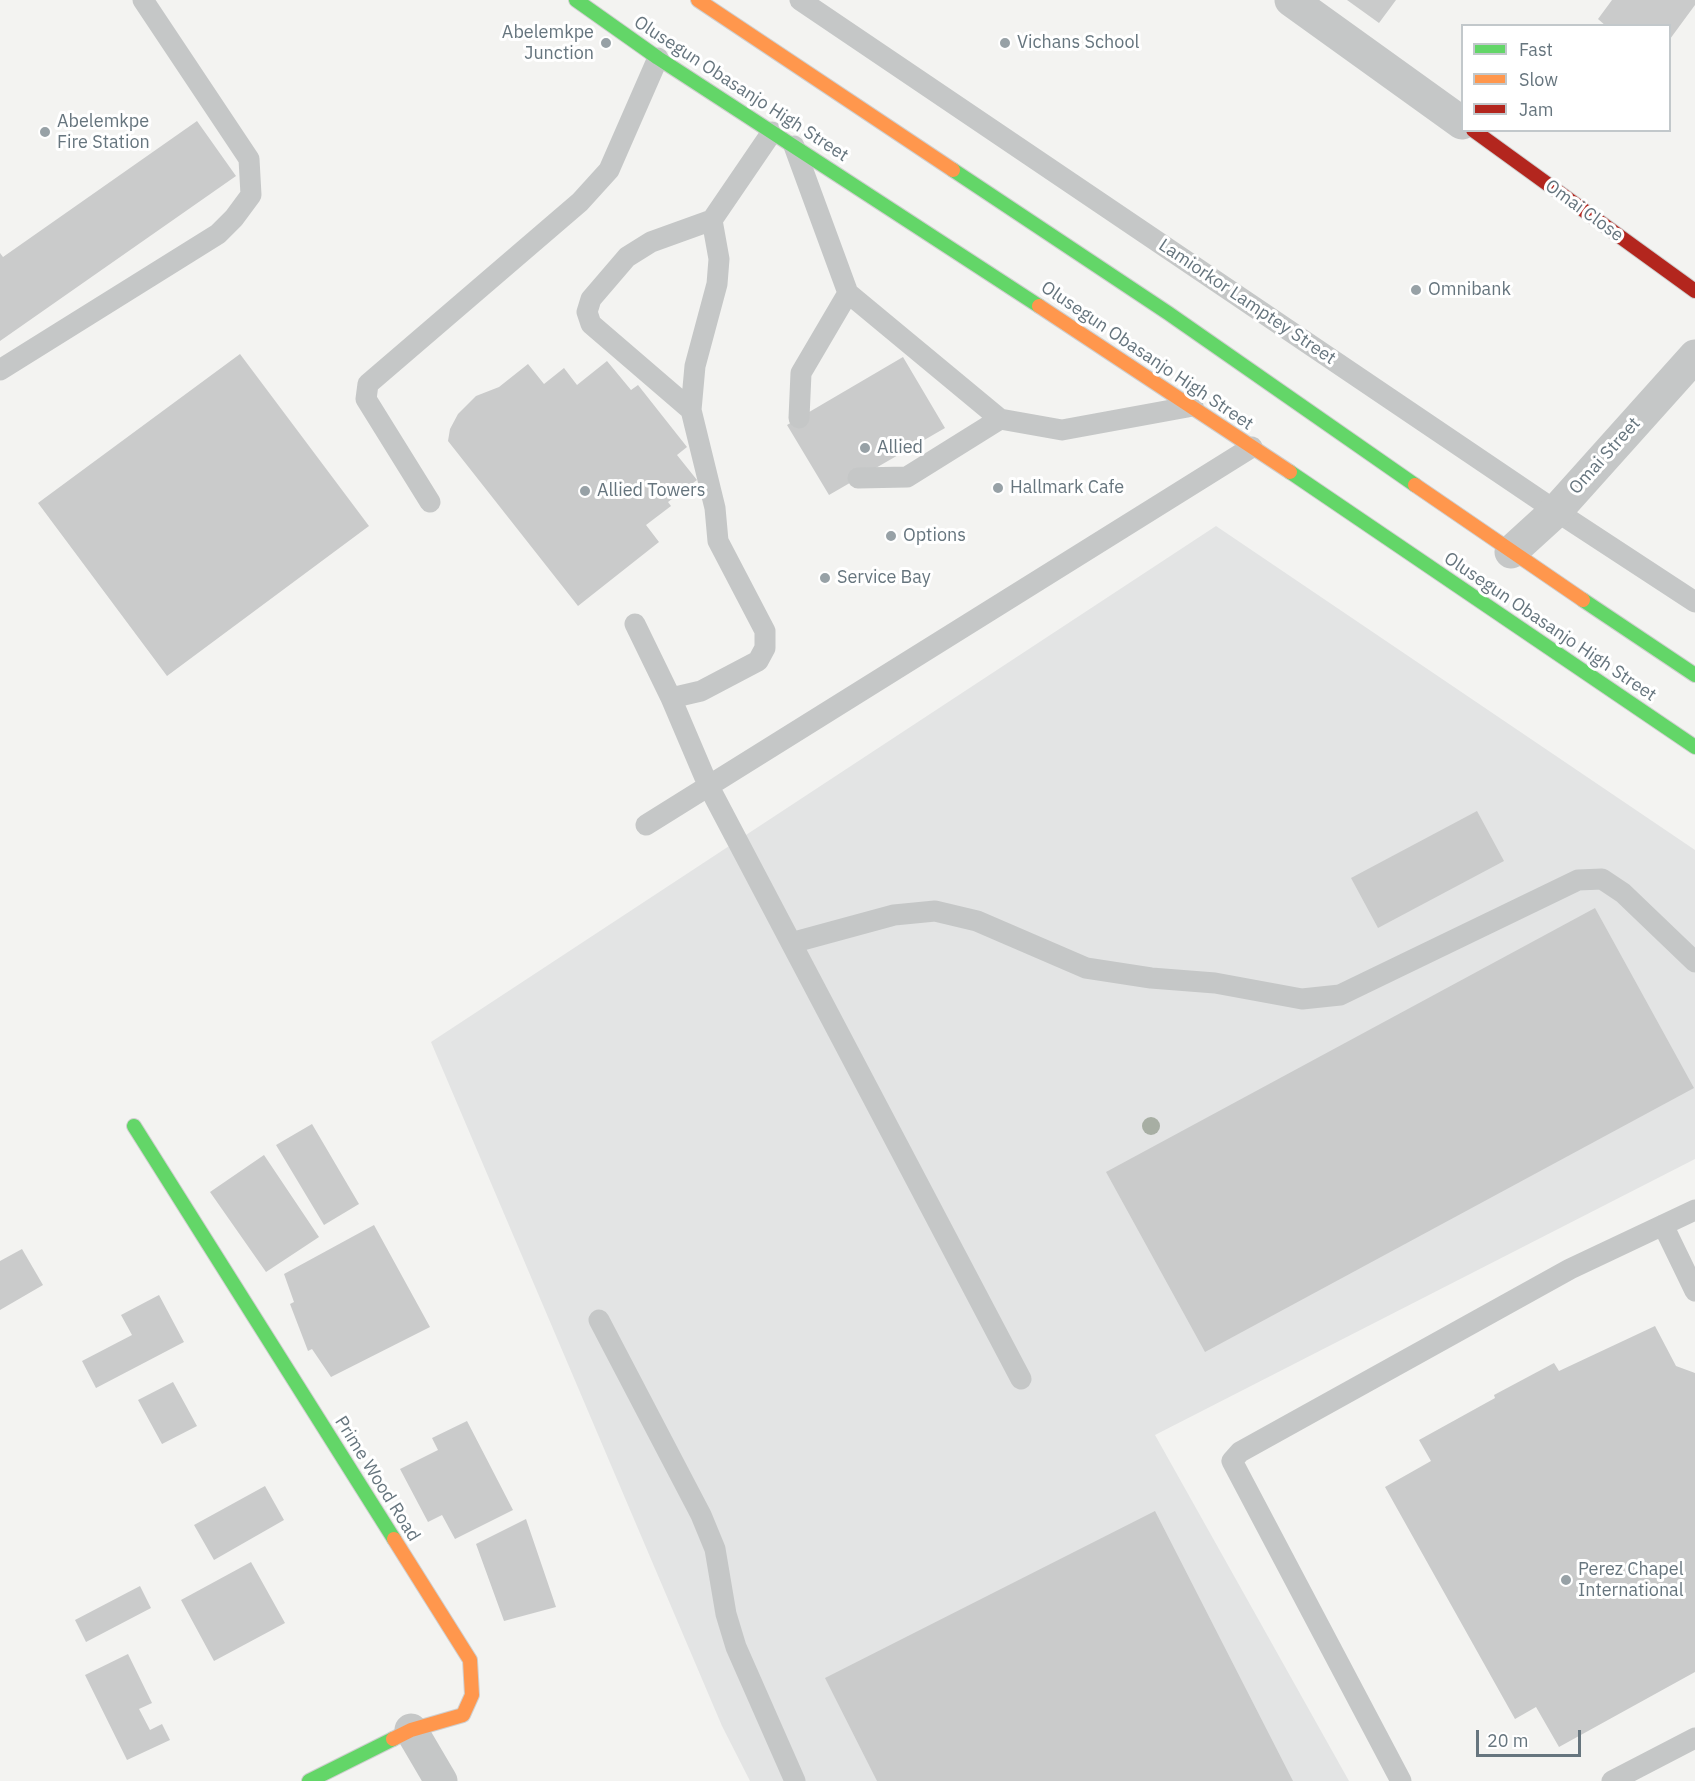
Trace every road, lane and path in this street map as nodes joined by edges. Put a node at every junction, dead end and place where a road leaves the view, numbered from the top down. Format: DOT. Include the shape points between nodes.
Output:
graph roads {
  1 [pos="143,0"];
  2 [pos="576,0"];
  3 [pos="698,0"];
  4 [pos="800,0"];
  5 [pos="1291,0"];
  6 [pos="658,58"];
  7 [pos="1461,122"];
  8 [pos="772,132"];
  9 [pos="1476,132"];
  10 [pos="794,145"];
  11 [pos="712,220"];
  12 [pos="1695,291"];
  13 [pos="848,294"];
  14 [pos="1695,356"];
  15 [pos="0,370"];
  16 [pos="1192,406"];
  17 [pos="692,410"];
  18 [pos="799,418"];
  19 [pos="1000,419"];
  20 [pos="1252,447"];
  21 [pos="858,478"];
  22 [pos="430,502"];
  23 [pos="1556,511"];
  24 [pos="1511,552"];
  25 [pos="1695,602"];
  26 [pos="635,624"];
  27 [pos="1695,675"];
  28 [pos="671,699"];
  29 [pos="1695,747"];
  30 [pos="708,785"];
  31 [pos="646,825"];
  32 [pos="791,943"];
  33 [pos="1695,962"];
  34 [pos="134,1126"];
  35 [pos="1695,1210"];
  36 [pos="1663,1226"];
  37 [pos="1695,1291"];
  38 [pos="598,1320"];
  39 [pos="1021,1379"];
  40 [pos="411,1730"];
  41 [pos="1695,1737"];
  42 [pos="309,1781"];
  43 [pos="441,1781"];
  44 [pos="795,1781"];
  45 [pos="1401,1781"];
  46 [pos="1612,1781"];
  1 -- 15 [label="lane" via="249,159 251,195 219,234"];
  2 -- 6 [label="main road, Olusegun Obasanjo High Street"];
  3 -- 24 [label="main road" via="1168,313"];
  4 -- 23 [label="lane, Lamiorkor Lamptey Street"];
  5 -- 7 [label="street"];
  6 -- 8 [label="main road, Olusegun Obasanjo High Street"];
  6 -- 22 [label="lane" via="609,170 580,202 368,384 366,399"];
  8 -- 10 [label="main road, Olusegun Obasanjo High Street"];
  8 -- 11 [label="lane"];
  9 -- 12 [label="main road, Omai Close"];
  10 -- 13 [label="lane"];
  10 -- 16 [label="main road, Olusegun Obasanjo High Street"];
  11 -- 17 [label="lane" via="719,259 717,284 695,366"];
  11 -- 17 [label="lane" via="651,242 627,257 591,299 587,312 591,324"];
  13 -- 18 [label="lane" via="801,373"];
  13 -- 19 [label="lane"];
  14 -- 23 [label="street, Omai Street"];
  16 -- 19 [label="lane" via="1062,430"];
  16 -- 20 [label="main road, Olusegun Obasanjo High Street"];
  17 -- 28 [label="lane" via="715,508 718,541 765,631 765,648 758,661 701,692"];
  19 -- 21 [label="lane" via="907,477"];
  20 -- 29 [label="main road, Olusegun Obasanjo High Street"];
  20 -- 30 [label="lane"];
  23 -- 24 [label="street, Omai Street"];
  23 -- 25 [label="lane, Lamiorkor Lamptey Street"];
  24 -- 27 [label="main road"];
  26 -- 28 [label="lane"];
  28 -- 30 [label="lane"];
  30 -- 31 [label="lane"];
  30 -- 32 [label="lane"];
  32 -- 33 [label="lane" via="894,915 935,911 977,921 1086,968 1215,983 1302,999 1340,995 1578,880 1602,879 1623,893"];
  32 -- 39 [label="lane"];
  34 -- 40 [label="main road, Prime Wood Road" via="470,1660 472,1695 463,1714"];
  35 -- 36 [label="lane"];
  36 -- 37 [label="lane"];
  36 -- 45 [label="lane" via="1570,1269 1240,1452 1232,1461"];
  38 -- 44 [label="lane" via="701,1515 715,1549 736,1647"];
  40 -- 42 [label="main road, Prime Wood Road"];
  40 -- 43 [label="street"];
  41 -- 46 [label="lane"];
}
